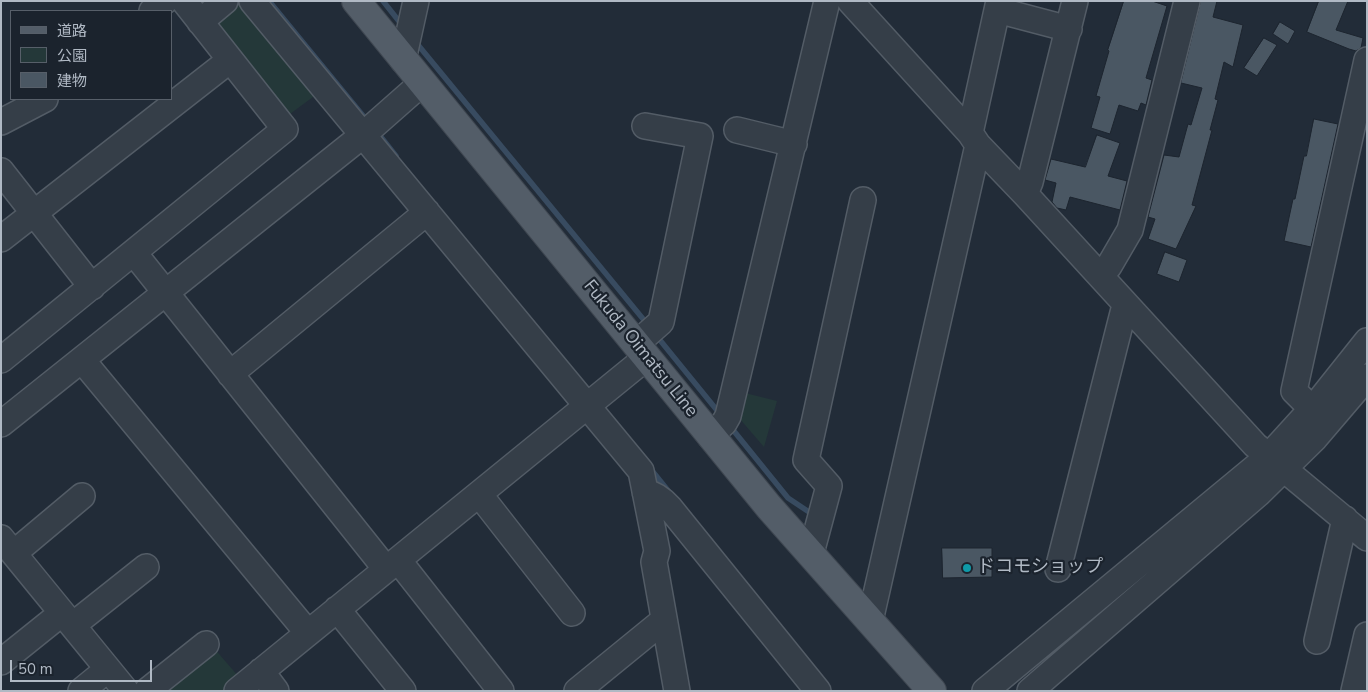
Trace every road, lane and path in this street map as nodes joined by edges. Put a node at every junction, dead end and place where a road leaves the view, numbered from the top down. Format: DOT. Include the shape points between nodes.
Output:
graph roads {
  1 [pos="164,1"];
  2 [pos="184,1"];
  3 [pos="225,1"];
  4 [pos="252,1"];
  5 [pos="356,1"];
  6 [pos="416,1"];
  7 [pos="827,1"];
  8 [pos="850,1"];
  9 [pos="1075,1"];
  10 [pos="1186,1"];
  11 [pos="998,5"];
  12 [pos="153,10"];
  13 [pos="200,22"];
  14 [pos="1069,29"];
  15 [pos="407,42"];
  16 [pos="230,60"];
  17 [pos="1367,60"];
  18 [pos="422,83"];
  19 [pos="42,100"];
  20 [pos="6,112"];
  21 [pos="1362,112"];
  22 [pos="645,126"];
  23 [pos="369,130"];
  24 [pos="737,130"];
  25 [pos="973,131"];
  26 [pos="794,144"];
  27 [pos="1,171"];
  28 [pos="1027,188"];
  29 [pos="863,200"];
  30 [pos="427,212"];
  31 [pos="34,213"];
  32 [pos="1,239"];
  33 [pos="134,253"];
  34 [pos="1104,272"];
  35 [pos="92,286"];
  36 [pos="165,293"];
  37 [pos="1125,304"];
  38 [pos="647,340"];
  39 [pos="1367,341"];
  40 [pos="1,360"];
  41 [pos="82,360"];
  42 [pos="230,374"];
  43 [pos="1367,377"];
  44 [pos="588,406"];
  45 [pos="1312,409"];
  46 [pos="1,424"];
  47 [pos="721,425"];
  48 [pos="1277,463"];
  49 [pos="478,494"];
  50 [pos="653,495"];
  51 [pos="82,496"];
  52 [pos="1345,519"];
  53 [pos="1367,538"];
  54 [pos="8,545"];
  55 [pos="811,553"];
  56 [pos="392,564"];
  57 [pos="146,567"];
  58 [pos="1058,569"];
  59 [pos="337,609"];
  60 [pos="572,613"];
  61 [pos="68,619"];
  62 [pos="664,620"];
  63 [pos="870,621"];
  64 [pos="308,633"];
  65 [pos="1367,636"];
  66 [pos="1317,641"];
  67 [pos="206,644"];
  68 [pos="1,662"];
  69 [pos="108,669"];
  70 [pos="261,671"];
  71 [pos="676,690"];
  72 [pos="81,691"];
  73 [pos="126,691"];
  74 [pos="147,691"];
  75 [pos="237,691"];
  76 [pos="276,691"];
  77 [pos="404,691"];
  78 [pos="500,691"];
  79 [pos="577,691"];
  80 [pos="818,691"];
  81 [pos="932,691"];
  82 [pos="985,691"];
  83 [pos="1030,691"];
  84 [pos="1354,691"];
  1 -- 12 [label="street"];
  2 -- 13 [label="street"];
  3 -- 13 [label="street"];
  4 -- 23 [label="street"];
  5 -- 15 [label="main road, Fukuda Oimatsu Line"];
  6 -- 15 [label="street"];
  7 -- 26 [label="street"];
  8 -- 25 [label="street"];
  9 -- 14 [label="street"];
  10 -- 34 [label="street" via="1130,230"];
  11 -- 14 [label="street"];
  11 -- 25 [label="street"];
  13 -- 16 [label="street"];
  14 -- 28 [label="street"];
  15 -- 18 [label="main road, Fukuda Oimatsu Line"];
  16 -- 31 [label="street"];
  16 -- 33 [label="street" via="285,130"];
  17 -- 21 [label="street"];
  18 -- 23 [label="street"];
  18 -- 38 [label="main road, Fukuda Oimatsu Line"];
  19 -- 20 [label="street"];
  21 -- 45 [label="street" via="1294,391"];
  22 -- 38 [label="street" via="700,136 661,322"];
  23 -- 30 [label="street"];
  23 -- 36 [label="street"];
  24 -- 26 [label="street"];
  25 -- 28 [label="street"];
  25 -- 63 [label="street"];
  26 -- 47 [label="street"];
  27 -- 31 [label="street"];
  28 -- 34 [label="street"];
  29 -- 55 [label="street" via="806,460 829,486"];
  30 -- 42 [label="street"];
  30 -- 44 [label="street"];
  31 -- 32 [label="street"];
  31 -- 35 [label="street"];
  33 -- 35 [label="street"];
  33 -- 36 [label="street"];
  34 -- 37 [label="street"];
  35 -- 40 [label="street"];
  36 -- 41 [label="street"];
  36 -- 42 [label="street"];
  37 -- 48 [label="street" via="1255,445"];
  37 -- 58 [label="street"];
  38 -- 44 [label="street"];
  38 -- 47 [label="main road, Fukuda Oimatsu Line"];
  39 -- 45 [label="street"];
  41 -- 46 [label="street"];
  41 -- 64 [label="street"];
  42 -- 56 [label="street"];
  43 -- 48 [label="street" via="1315,438"];
  44 -- 49 [label="street"];
  44 -- 50 [label="street" via="641,471"];
  45 -- 48 [label="street"];
  47 -- 55 [label="main road, Fukuda Oimatsu Line" via="769,507"];
  48 -- 52 [label="street"];
  48 -- 82 [label="street"];
  48 -- 83 [label="street" via="1258,494"];
  49 -- 56 [label="street"];
  49 -- 60 [label="street"];
  50 -- 62 [label="street" via="657,551 654,562"];
  50 -- 80 [label="street"];
  51 -- 54 [label="street"];
  52 -- 53 [label="street"];
  52 -- 66 [label="street"];
  54 -- 61 [label="street"];
  55 -- 63 [label="main road, Fukuda Oimatsu Line"];
  56 -- 59 [label="street"];
  56 -- 78 [label="street"];
  57 -- 61 [label="street"];
  59 -- 64 [label="street"];
  59 -- 77 [label="street"];
  61 -- 68 [label="street"];
  61 -- 69 [label="street"];
  62 -- 71 [label="street"];
  62 -- 79 [label="street"];
  63 -- 81 [label="main road, Fukuda Oimatsu Line"];
  64 -- 70 [label="street"];
  65 -- 84 [label="street"];
  67 -- 74 [label="street"];
  69 -- 72 [label="street"];
  69 -- 73 [label="street"];
  70 -- 75 [label="street"];
  70 -- 76 [label="street"];
}
